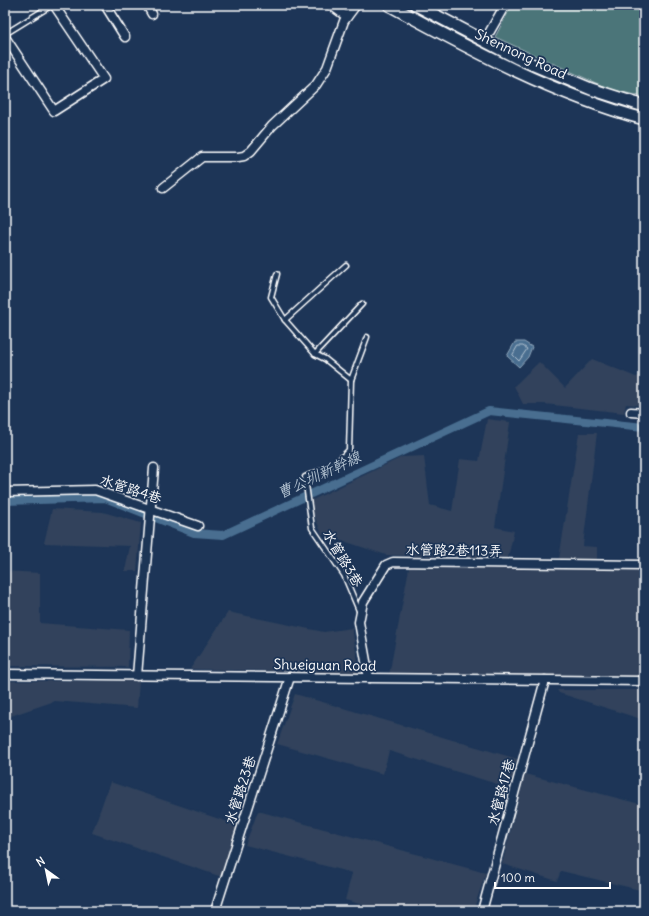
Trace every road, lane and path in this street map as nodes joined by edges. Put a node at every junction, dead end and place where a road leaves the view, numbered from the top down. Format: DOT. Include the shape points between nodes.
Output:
graph roads {
  1 [pos="53,5"];
  2 [pos="105,5"];
  3 [pos="147,5"];
  4 [pos="330,5"];
  5 [pos="356,5"];
  6 [pos="389,5"];
  7 [pos="505,5"];
  8 [pos="424,7"];
  9 [pos="152,14"];
  10 [pos="347,17"];
  11 [pos="420,22"];
  12 [pos="489,33"];
  13 [pos="5,34"];
  14 [pos="5,37"];
  15 [pos="125,37"];
  16 [pos="644,106"];
  17 [pos="644,119"];
  18 [pos="163,188"];
  19 [pos="346,265"];
  20 [pos="277,274"];
  21 [pos="362,304"];
  22 [pos="285,320"];
  23 [pos="367,337"];
  24 [pos="315,354"];
  25 [pos="351,380"];
  26 [pos="631,412"];
  27 [pos="644,413"];
  28 [pos="154,468"];
  29 [pos="5,492"];
  30 [pos="150,511"];
  31 [pos="198,526"];
  32 [pos="644,565"];
  33 [pos="360,614"];
  34 [pos="5,674"];
  35 [pos="137,676"];
  36 [pos="290,677"];
  37 [pos="369,678"];
  38 [pos="545,680"];
  39 [pos="644,682"];
  40 [pos="214,911"];
  41 [pos="482,911"];
  1 -- 13 [label="lane"];
  1 -- 14 [label="street" via="104,79 54,111"];
  2 -- 15 [label="street"];
  3 -- 9 [label="street"];
  4 -- 10 [label="street"];
  5 -- 10 [label="street"];
  6 -- 11 [label="street, Shennong Road"];
  7 -- 12 [label="street"];
  8 -- 11 [label="street"];
  8 -- 16 [label="street, Shennong Road" via="517,58 591,89"];
  10 -- 18 [label="street" via="327,68 316,85 272,126 251,151 238,157 202,157"];
  11 -- 17 [label="street, Shennong Road" via="512,69 587,101"];
  19 -- 22 [label="lane"];
  20 -- 22 [label="lane" via="271,297"];
  21 -- 24 [label="lane"];
  22 -- 24 [label="lane"];
  23 -- 25 [label="lane"];
  24 -- 25 [label="lane"];
  25 -- 33 [label="lane, 水管路3巷" via="349,450 334,465 305,478 312,528 344,575"];
  26 -- 27 [label="street"];
  28 -- 30 [label="street, 水管路4巷"];
  29 -- 30 [label="street, 水管路4巷" via="95,490"];
  30 -- 31 [label="street, 水管路4巷"];
  30 -- 35 [label="street, 水管路4巷"];
  32 -- 33 [label="street, 水管路2巷113弄" via="393,562 381,569 362,602"];
  33 -- 37 [label="street, 水管路2巷113弄" via="359,622"];
  34 -- 35 [label="street, Shueiguan Road"];
  35 -- 36 [label="street, Shueiguan Road"];
  36 -- 37 [label="street, Shueiguan Road"];
  36 -- 40 [label="street, 水管路23巷"];
  37 -- 38 [label="street, Shueiguan Road"];
  38 -- 39 [label="street, Shueiguan Road"];
  38 -- 41 [label="street, 水管路17巷"];
}
